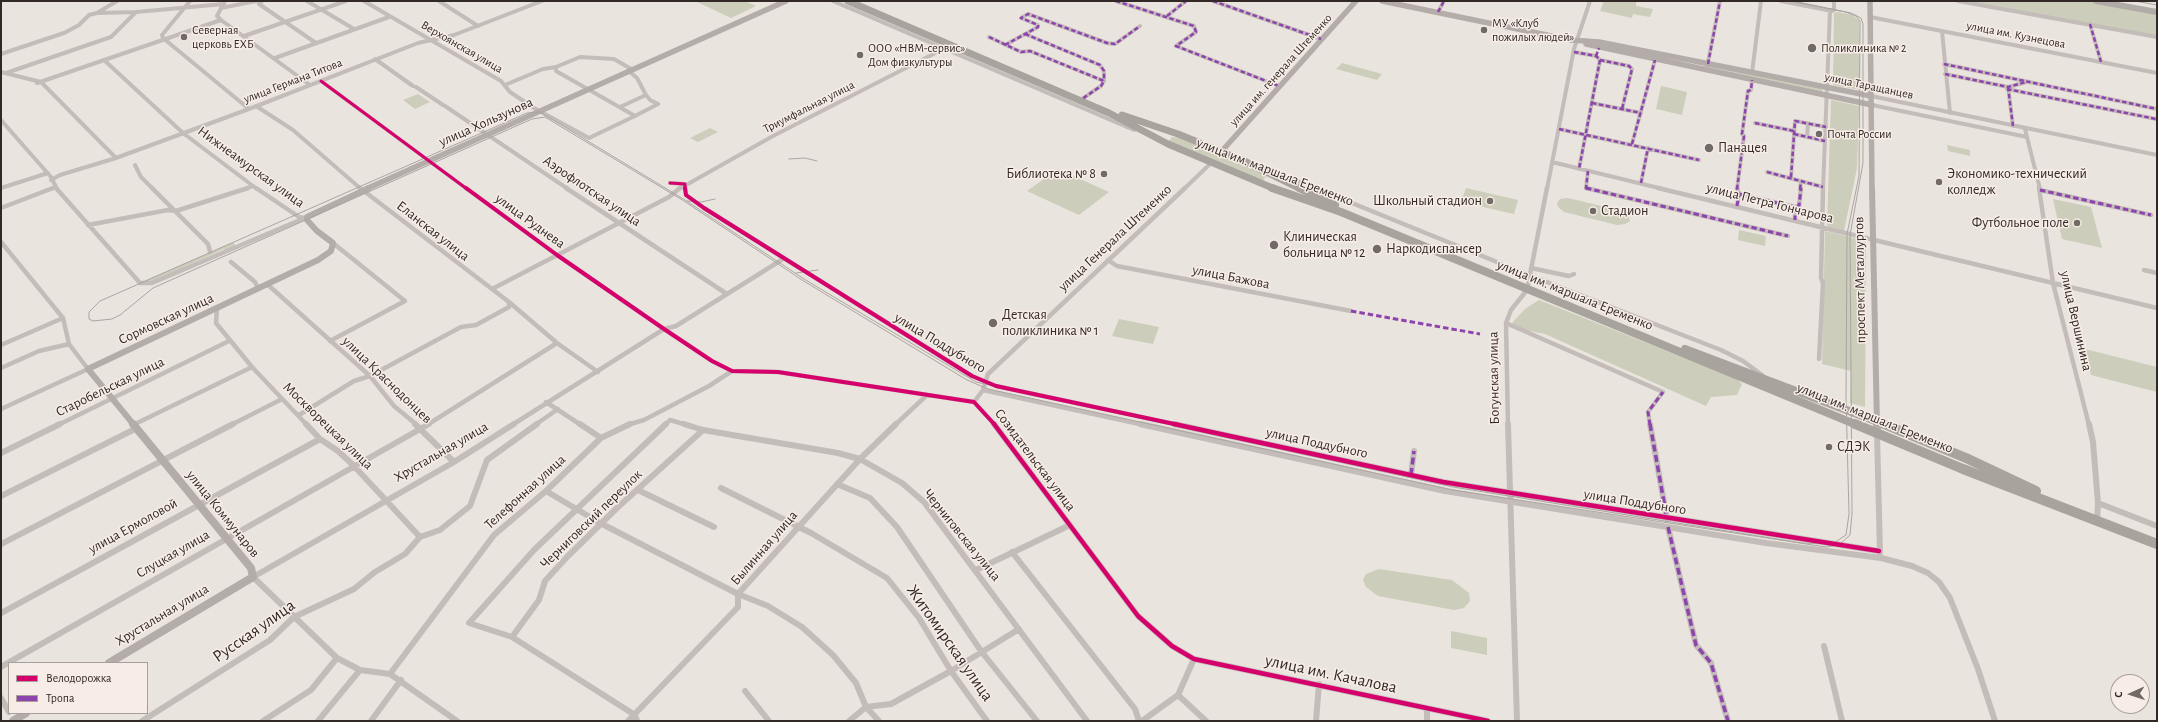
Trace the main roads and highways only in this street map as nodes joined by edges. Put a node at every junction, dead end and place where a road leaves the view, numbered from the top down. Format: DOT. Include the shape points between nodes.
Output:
graph roads {
  1 [pos="848,1"];
  2 [pos="855,1"];
  3 [pos="2096,1"];
  4 [pos="2117,1"];
  5 [pos="2157,8"];
  6 [pos="2157,12"];
  7 [pos="1178,134"];
  8 [pos="1168,144"];
  9 [pos="1274,174"];
  10 [pos="1256,182"];
  11 [pos="1527,288"];
  12 [pos="1764,383"];
  13 [pos="1966,458"];
  14 [pos="1962,469"];
  15 [pos="2097,520"];
  16 [pos="2157,544"];
  1 -- 8 [label="highway, улица им. маршала Еременко" via="944,46 1109,113"];
  2 -- 7 [label="highway, улица им. маршала Еременко" via="1082,99"];
  3 -- 6 [label="main road"];
  4 -- 5 [label="main road"];
  7 -- 8 [label="highway" via="1167,136 1165,139"];
  7 -- 9 [label="highway, улица им. маршала Еременко"];
  8 -- 10 [label="highway, улица им. маршала Еременко"];
  9 -- 10 [label="highway" via="1270,179"];
  9 -- 11 [label="highway, улица им. маршала Еременко" via="1342,209"];
  10 -- 11 [label="highway, улица им. маршала Еременко" via="1341,212"];
  11 -- 12 [label="highway, улица им. маршала Еременко"];
  12 -- 13 [label="highway, улица им. маршала Еременко" via="1876,420"];
  12 -- 14 [label="highway, улица им. маршала Еременко"];
  13 -- 14 [label="highway" via="1969,463"];
  13 -- 15 [label="highway, улица им. маршала Еременко"];
  14 -- 15 [label="highway, улица им. маршала Еременко"];
  15 -- 16 [label="highway, улица им. маршала Еременко"];
}
